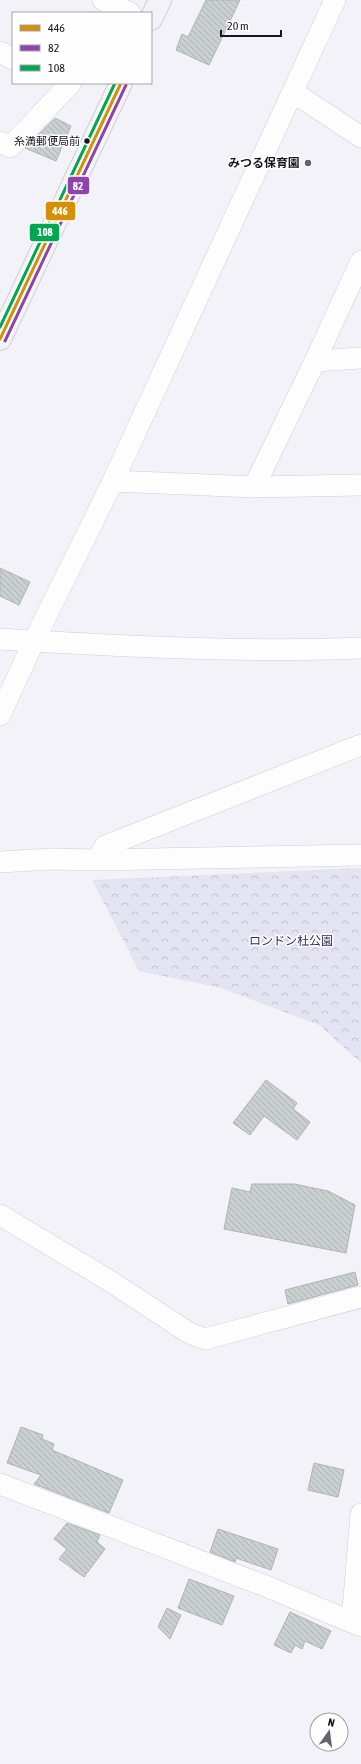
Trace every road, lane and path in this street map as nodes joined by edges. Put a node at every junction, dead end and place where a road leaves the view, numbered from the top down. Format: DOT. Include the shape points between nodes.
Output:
graph roads {
  1 [pos="103,0"];
  2 [pos="160,0"];
  3 [pos="335,0"];
  4 [pos="128,12"];
  5 [pos="152,17"];
  6 [pos="0,52"];
  7 [pos="12,58"];
  8 [pos="66,84"];
  9 [pos="121,84"];
  10 [pos="293,92"];
  11 [pos="361,137"];
  12 [pos="0,142"];
  13 [pos="361,261"];
  14 [pos="0,339"];
  15 [pos="361,358"];
  16 [pos="315,361"];
  17 [pos="113,481"];
  18 [pos="361,485"];
  19 [pos="254,487"];
  20 [pos="0,639"];
  21 [pos="34,641"];
  22 [pos="361,648"];
  23 [pos="0,715"];
  24 [pos="361,745"];
  25 [pos="361,855"];
  26 [pos="97,860"];
  27 [pos="0,862"];
  28 [pos="0,1215"];
  29 [pos="361,1296"];
  30 [pos="0,1484"];
  31 [pos="361,1514"];
  32 [pos="356,1624"];
  1 -- 4 [label="street"];
  2 -- 5 [label="main road"];
  3 -- 10 [label="street"];
  6 -- 7 [label="street"];
  8 -- 12 [label="street" via="10,147"];
  9 -- 14 [label="main road"];
  10 -- 11 [label="street"];
  10 -- 17 [label="street"];
  13 -- 16 [label="street"];
  15 -- 16 [label="street"];
  16 -- 19 [label="street"];
  17 -- 19 [label="street"];
  17 -- 21 [label="street"];
  18 -- 19 [label="street"];
  20 -- 21 [label="street"];
  21 -- 22 [label="street" via="193,650 297,651"];
  21 -- 23 [label="street"];
  24 -- 26 [label="street" via="105,846"];
  25 -- 26 [label="street"];
  26 -- 27 [label="street"];
  28 -- 29 [label="street" via="189,1333 205,1339"];
  30 -- 32 [label="street"];
  31 -- 32 [label="street"];
}
